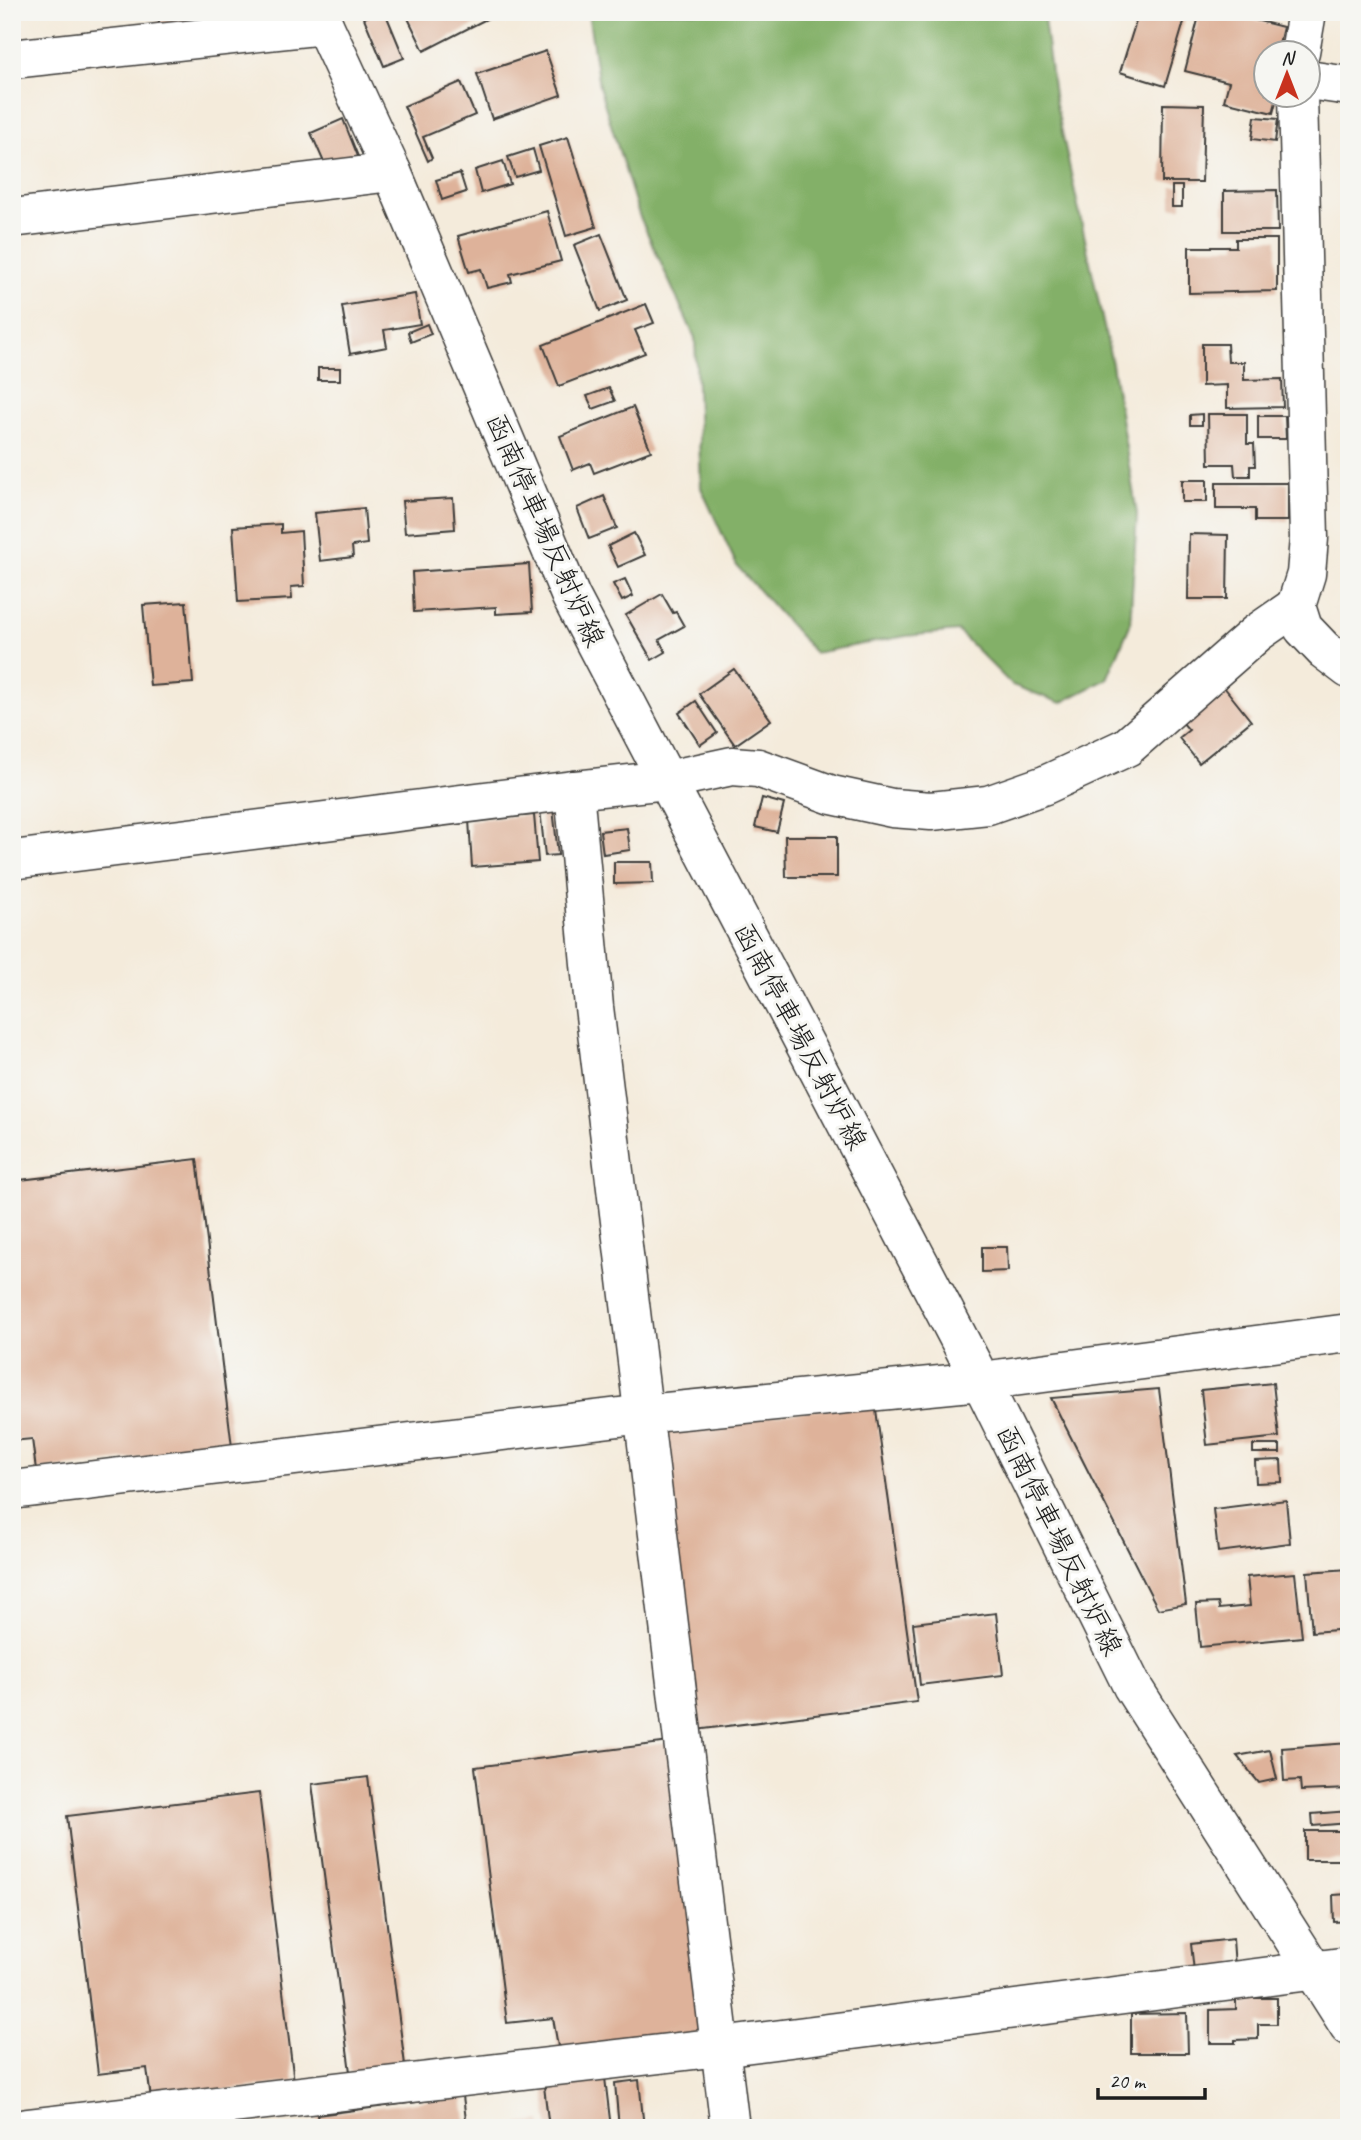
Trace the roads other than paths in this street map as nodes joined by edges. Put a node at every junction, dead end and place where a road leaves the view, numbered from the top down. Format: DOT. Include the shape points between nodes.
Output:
graph roads {
  1 [pos="1307,12"];
  2 [pos="321,18"];
  3 [pos="1302,38"];
  4 [pos="12,60"];
  5 [pos="1322,82"];
  6 [pos="1349,86"];
  7 [pos="1298,108"];
  8 [pos="392,172"];
  9 [pos="12,218"];
  10 [pos="1296,606"];
  11 [pos="1349,668"];
  12 [pos="657,761"];
  13 [pos="574,790"];
  14 [pos="12,860"];
  15 [pos="1349,1333"];
  16 [pos="981,1381"];
  17 [pos="643,1414"];
  18 [pos="12,1490"];
  19 [pos="1331,1969"];
  20 [pos="1349,2025"];
  21 [pos="720,2047"];
  22 [pos="27,2128"];
  23 [pos="730,2128"];
  1 -- 3 [label="street"];
  2 -- 4 [label="street"];
  2 -- 8 [label="street, 函南停車場反射炉線"];
  5 -- 6 [label="street"];
  7 -- 10 [label="street" via="1310,538"];
  8 -- 9 [label="street"];
  8 -- 12 [label="street, 函南停車場反射炉線" via="571,597"];
  10 -- 11 [label="street" via="1303,628"];
  10 -- 12 [label="street" via="1257,633 1127,747 988,805 931,811 892,808 832,795 747,766"];
  12 -- 13 [label="street"];
  12 -- 16 [label="street, 函南停車場反射炉線"];
  13 -- 14 [label="street"];
  13 -- 17 [label="street" via="594,1007"];
  15 -- 16 [label="street"];
  16 -- 17 [label="street"];
  16 -- 19 [label="street, 函南停車場反射炉線" via="1132,1686"];
  17 -- 18 [label="street"];
  17 -- 21 [label="street"];
  19 -- 20 [label="street, 函南停車場反射炉線"];
  19 -- 21 [label="street"];
  21 -- 22 [label="street"];
  21 -- 23 [label="street"];
}
